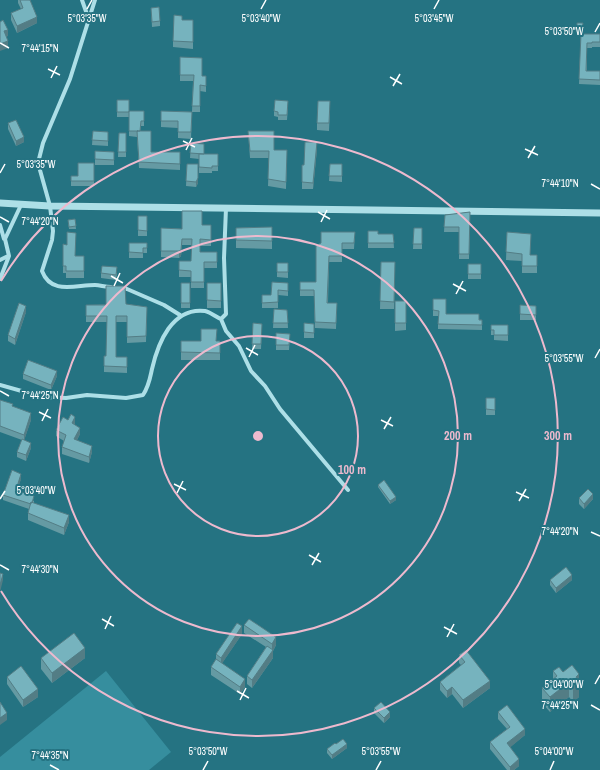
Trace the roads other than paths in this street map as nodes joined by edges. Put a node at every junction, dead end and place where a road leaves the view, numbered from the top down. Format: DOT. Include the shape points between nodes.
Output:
graph roads {
  1 [pos="82,0"];
  2 [pos="95,0"];
  3 [pos="89,21"];
  4 [pos="0,203"];
  5 [pos="21,205"];
  6 [pos="50,206"];
  7 [pos="226,207"];
  8 [pos="600,213"];
  9 [pos="0,225"];
  10 [pos="4,239"];
  11 [pos="8,256"];
  12 [pos="0,260"];
  13 [pos="0,279"];
  14 [pos="180,316"];
  15 [pos="221,319"];
  16 [pos="0,385"];
  17 [pos="348,490"];
  1 -- 3 [label="street"];
  2 -- 3 [label="street"];
  3 -- 6 [label="street" via="70,78 43,143 38,163"];
  4 -- 5 [label="street"];
  5 -- 6 [label="street"];
  5 -- 10 [label="street"];
  6 -- 7 [label="street"];
  6 -- 14 [label="street" via="52,240 42,271 48,281 54,286 65,288 95,285 127,289 164,305"];
  7 -- 8 [label="street"];
  7 -- 15 [label="street" via="226,314"];
  9 -- 10 [label="street"];
  10 -- 11 [label="street"];
  11 -- 12 [label="street"];
  11 -- 13 [label="street"];
  14 -- 15 [label="street" via="205,311"];
  14 -- 16 [label="street" via="174,321 159,346 144,395 126,398 88,395 44,397"];
  15 -- 17 [label="street" via="251,370"];
}
